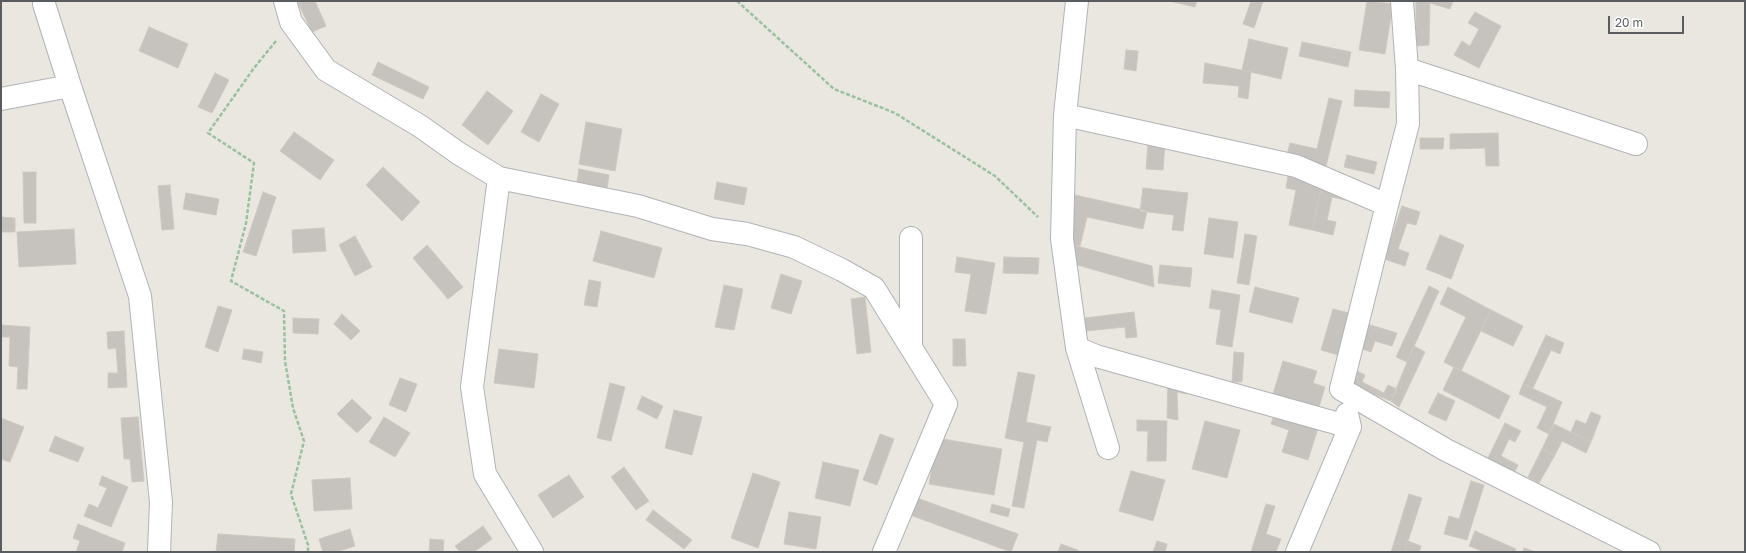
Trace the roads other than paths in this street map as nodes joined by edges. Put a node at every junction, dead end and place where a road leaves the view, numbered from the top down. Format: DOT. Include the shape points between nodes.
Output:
graph roads {
  1 [pos="44,1"];
  2 [pos="285,1"];
  3 [pos="1077,1"];
  4 [pos="1402,1"];
  5 [pos="1407,69"];
  6 [pos="70,86"];
  7 [pos="1,99"];
  8 [pos="1065,115"];
  9 [pos="1636,144"];
  10 [pos="499,178"];
  11 [pos="1387,205"];
  12 [pos="911,238"];
  13 [pos="911,347"];
  14 [pos="1077,348"];
  15 [pos="1341,389"];
  16 [pos="1350,427"];
  17 [pos="1108,448"];
  18 [pos="159,552"];
  19 [pos="532,552"];
  20 [pos="884,552"];
  21 [pos="1297,552"];
  22 [pos="1649,552"];
  1 -- 6 [label="street"];
  2 -- 10 [label="street" via="292,22 326,70 420,126"];
  3 -- 8 [label="street"];
  4 -- 5 [label="street"];
  5 -- 9 [label="street"];
  5 -- 11 [label="street" via="1408,124"];
  6 -- 7 [label="street"];
  6 -- 18 [label="street" via="140,296 161,502"];
  8 -- 11 [label="street" via="1296,166"];
  8 -- 14 [label="street" via="1062,239"];
  10 -- 13 [label="street" via="638,206 712,229 747,234 794,247 874,288"];
  10 -- 19 [label="street" via="472,387 485,474"];
  11 -- 15 [label="street"];
  12 -- 13 [label="street"];
  13 -- 20 [label="street" via="946,404"];
  14 -- 16 [label="street" via="1096,356"];
  14 -- 17 [label="street"];
  15 -- 16 [label="street"];
  15 -- 22 [label="street" via="1446,450"];
  16 -- 21 [label="street"];
}
